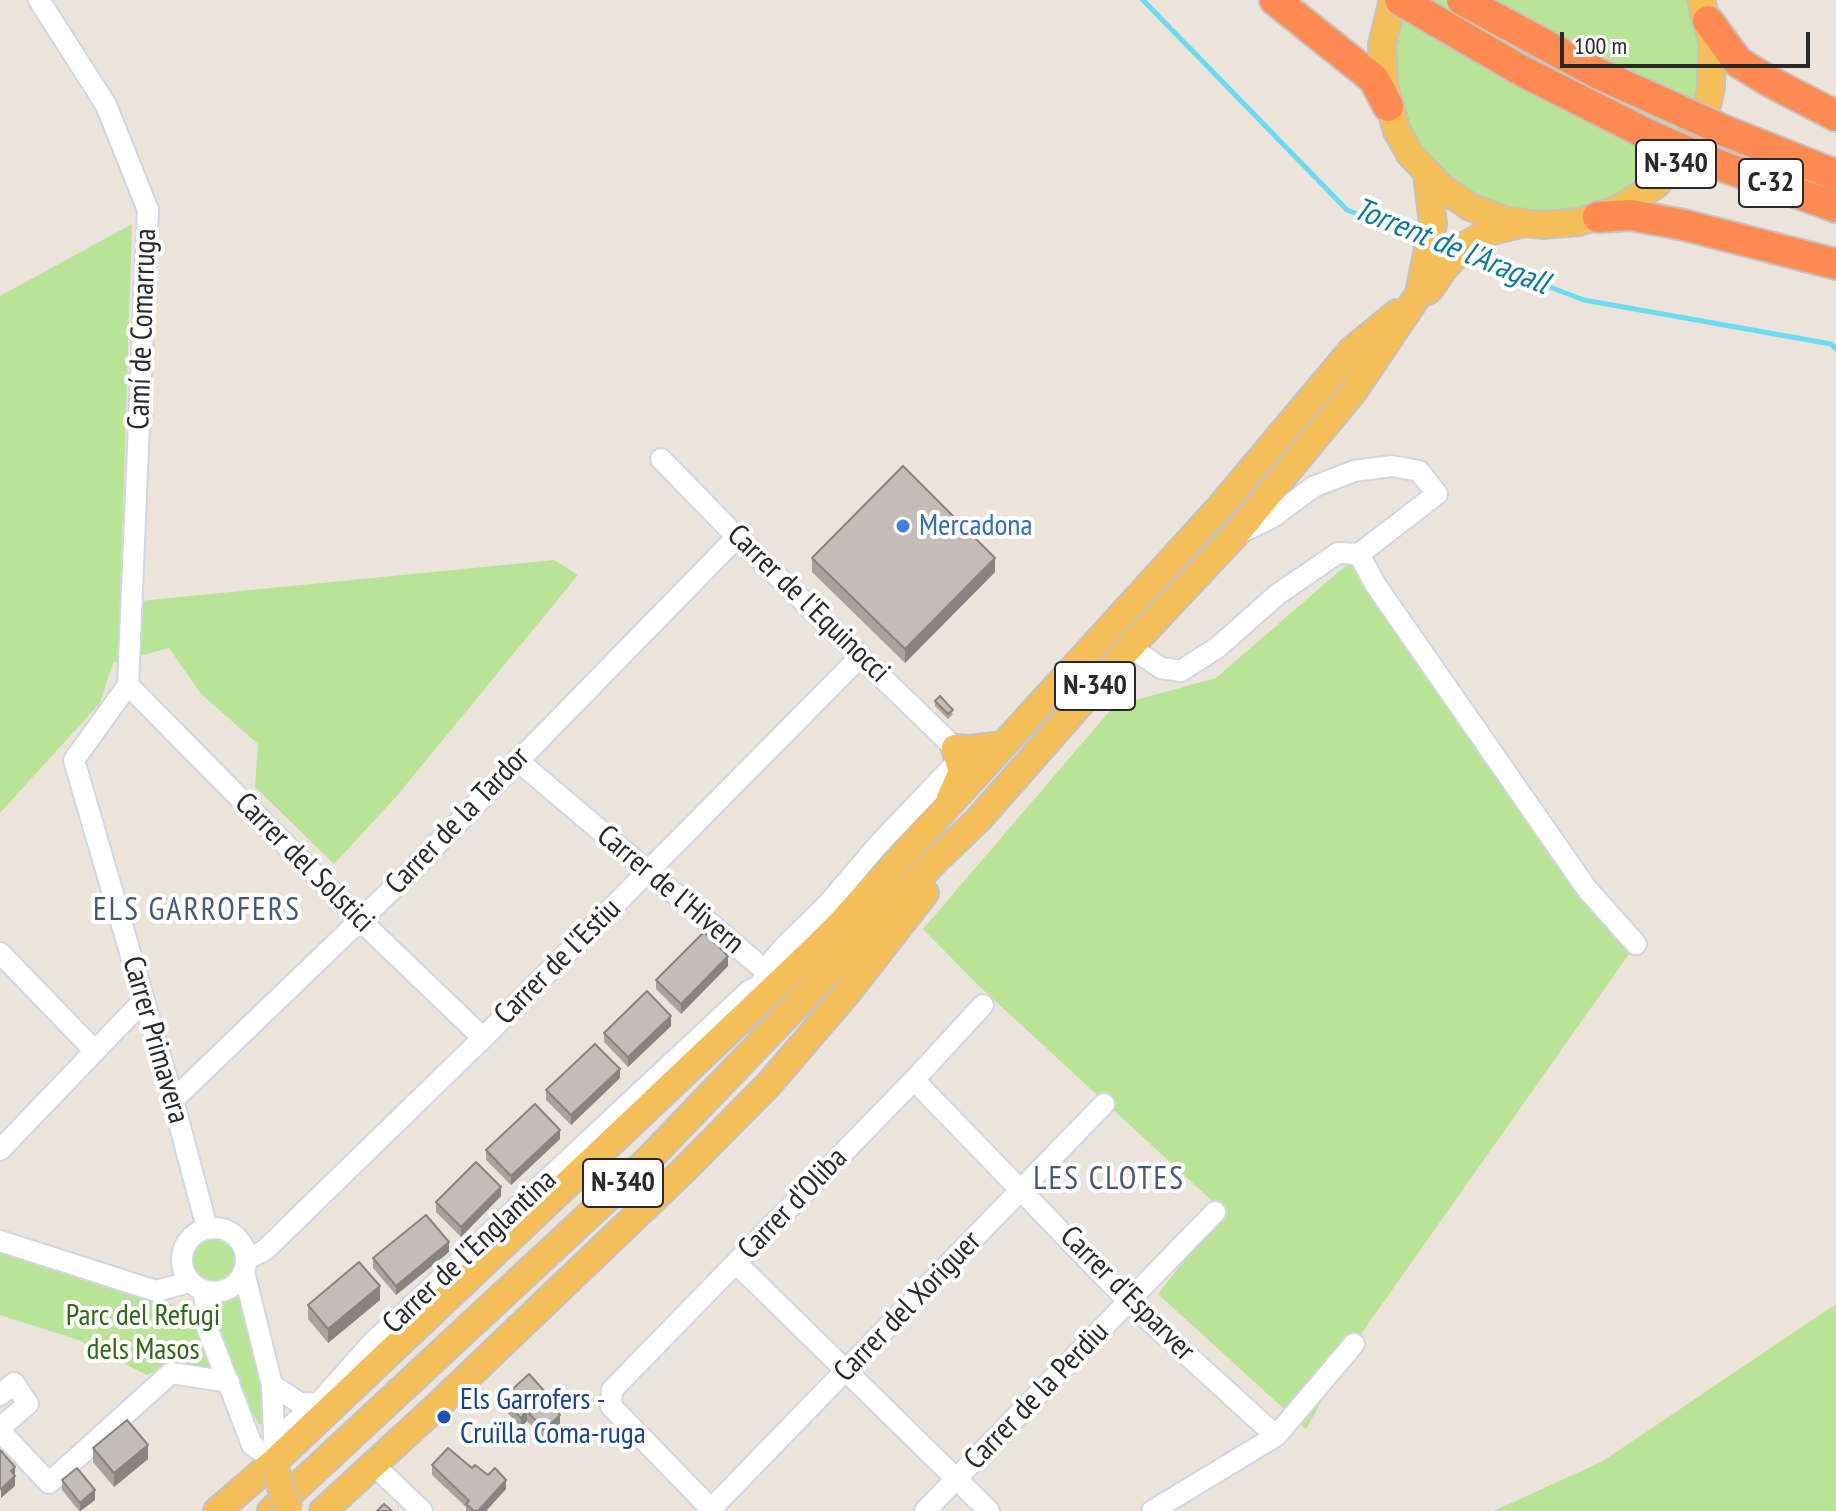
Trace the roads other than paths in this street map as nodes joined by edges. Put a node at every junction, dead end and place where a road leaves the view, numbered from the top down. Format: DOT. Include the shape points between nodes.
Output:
graph roads {
  1 [pos="39,0"];
  2 [pos="1275,0"];
  3 [pos="1393,0"];
  4 [pos="1400,0"];
  5 [pos="1462,0"];
  6 [pos="1705,10"];
  7 [pos="1388,106"];
  8 [pos="1836,116"];
  9 [pos="1427,174"];
  10 [pos="1836,175"];
  11 [pos="1836,207"];
  12 [pos="1598,217"];
  13 [pos="1522,224"];
  14 [pos="1836,264"];
  15 [pos="1415,299"];
  16 [pos="661,459"];
  17 [pos="1235,535"];
  18 [pos="737,537"];
  19 [pos="1359,554"];
  20 [pos="1130,647"];
  21 [pos="861,656"];
  22 [pos="128,685"];
  23 [pos="1003,745"];
  24 [pos="957,754"];
  25 [pos="517,760"];
  26 [pos="940,815"];
  27 [pos="959,840"];
  28 [pos="649,871"];
  29 [pos="361,921"];
  30 [pos="830,935"];
  31 [pos="1636,944"];
  32 [pos="0,953"];
  33 [pos="767,972"];
  34 [pos="143,1001"];
  35 [pos="983,1005"];
  36 [pos="483,1038"];
  37 [pos="95,1051"];
  38 [pos="914,1080"];
  39 [pos="173,1100"];
  40 [pos="1104,1104"];
  41 [pos="0,1150"];
  42 [pos="1023,1190"];
  43 [pos="1215,1212"];
  44 [pos="207,1228"];
  45 [pos="0,1241"];
  46 [pos="736,1263"];
  47 [pos="246,1266"];
  48 [pos="197,1286"];
  49 [pos="1129,1302"];
  50 [pos="1354,1344"];
  51 [pos="844,1371"];
  52 [pos="229,1382"];
  53 [pos="272,1385"];
  54 [pos="0,1395"];
  55 [pos="321,1404"];
  56 [pos="0,1430"];
  57 [pos="1276,1436"];
  58 [pos="277,1463"];
  59 [pos="374,1465"];
  60 [pos="956,1479"];
  61 [pos="326,1509"];
  62 [pos="712,1510"];
  63 [pos="217,1511"];
  64 [pos="271,1511"];
  65 [pos="289,1511"];
  66 [pos="422,1511"];
  67 [pos="925,1511"];
  68 [pos="989,1511"];
  69 [pos="1152,1511"];
  1 -- 22 [label="street, Camí de Comarruga" via="106,105 148,210"];
  2 -- 7 [label="highway" via="1374,79"];
  3 -- 7 [label="main road, N-340" via="1382,45"];
  4 -- 11 [label="highway, C-32, bridge" via="1522,71 1647,134"];
  5 -- 10 [label="highway, C-32, bridge" via="1599,74"];
  6 -- 8 [label="highway" via="1738,62"];
  6 -- 12 [label="main road, N-340" via="1712,43 1711,88 1686,150 1657,184"];
  7 -- 9 [label="main road, N-340" via="1410,154"];
  9 -- 13 [label="main road, N-340" via="1470,207"];
  9 -- 15 [label="main road, N-340" via="1433,224"];
  12 -- 13 [label="main road, N-340" via="1560,225"];
  12 -- 14 [label="highway" via="1631,215 1684,225"];
  13 -- 15 [label="main road, N-340" via="1488,232 1468,244"];
  15 -- 17 [label="main road, N-340" via="1353,392"];
  15 -- 23 [label="main road" via="1352,350 1220,507"];
  16 -- 18 [label="street, Carrer de l'Equinocci" via="694,478"];
  17 -- 19 [label="street" via="1273,517 1313,487 1354,471 1392,466 1419,471 1437,494"];
  17 -- 20 [label="main road, N-340"];
  18 -- 21 [label="street, Carrer de l'Equinocci"];
  18 -- 25 [label="street, Carrer de la Tardor"];
  19 -- 20 [label="street" via="1338,553 1181,671 1161,668"];
  19 -- 31 [label="street" via="1587,889"];
  20 -- 27 [label="main road, N-340"];
  21 -- 24 [label="street, Carrer de l'Equinocci"];
  21 -- 28 [label="street, Carrer de l'Estiu"];
  22 -- 29 [label="street, Carrer del Solstici"];
  22 -- 34 [label="street, Carrer Primavera" via="74,760"];
  23 -- 24 [label="main road"];
  23 -- 26 [label="main road"];
  24 -- 26 [label="main road" via="962,772"];
  24 -- 33 [label="street, Carrer de l'Englantina"];
  25 -- 28 [label="street, Carrer de l'Hivern"];
  25 -- 29 [label="street, Carrer de la Tardor"];
  26 -- 30 [label="main road"];
  27 -- 59 [label="main road" via="947,866 769,1084"];
  27 -- 64 [label="main road, N-340" via="645,1163"];
  28 -- 33 [label="street, Carrer de l'Hivern"];
  28 -- 36 [label="street, Carrer de l'Estiu"];
  29 -- 36 [label="street, Carrer del Solstici"];
  29 -- 39 [label="street, Carrer de la Tardor"];
  30 -- 33 [label="street, Carrer de l'Hivern" via="815,938 786,964"];
  30 -- 55 [label="main road"];
  32 -- 37 [label="street"];
  33 -- 55 [label="street, Carrer de l'Englantina" via="760,985 373,1342"];
  34 -- 37 [label="street"];
  34 -- 39 [label="street, Carrer Primavera"];
  35 -- 38 [label="street, Carrer d'Oliba"];
  36 -- 47 [label="street, Carrer de l'Estiu"];
  37 -- 41 [label="street"];
  38 -- 42 [label="street, Carrer d'Esparver"];
  38 -- 46 [label="street, Carrer d'Oliba"];
  39 -- 44 [label="street, Carrer Primavera"];
  40 -- 42 [label="street, Carrer del Xoriguer"];
  42 -- 49 [label="street, Carrer d'Esparver"];
  42 -- 51 [label="street, Carrer del Xoriguer"];
  43 -- 49 [label="street, Carrer de la Perdiu"];
  44 -- 47 [label="street" via="232,1232 244,1246"];
  44 -- 48 [label="street" via="194,1234 182,1253 182,1264"];
  45 -- 48 [label="street" via="156,1291"];
  46 -- 51 [label="street"];
  46 -- 62 [label="street, Carrer d'Oliba" via="612,1390 611,1406"];
  47 -- 48 [label="street" via="238,1282 227,1289"];
  47 -- 53 [label="street"];
  48 -- 52 [label="street"];
  49 -- 57 [label="street, Carrer d'Esparver"];
  49 -- 60 [label="street, Carrer de la Perdiu"];
  50 -- 57 [label="street"];
  51 -- 60 [label="street"];
  51 -- 62 [label="street, Carrer del Xoriguer"];
  52 -- 56 [label="street" via="171,1373 49,1483"];
  52 -- 58 [label="street" via="252,1445"];
  53 -- 55 [label="street" via="289,1398"];
  53 -- 58 [label="street"];
  54 -- 56 [label="street" via="14,1383 28,1404"];
  55 -- 58 [label="main road"];
  57 -- 69 [label="street"];
  58 -- 63 [label="main road"];
  58 -- 65 [label="main road, bridge"];
  59 -- 61 [label="main road"];
  59 -- 66 [label="street"];
  60 -- 67 [label="street, Carrer de la Perdiu"];
  60 -- 68 [label="street"];
}
